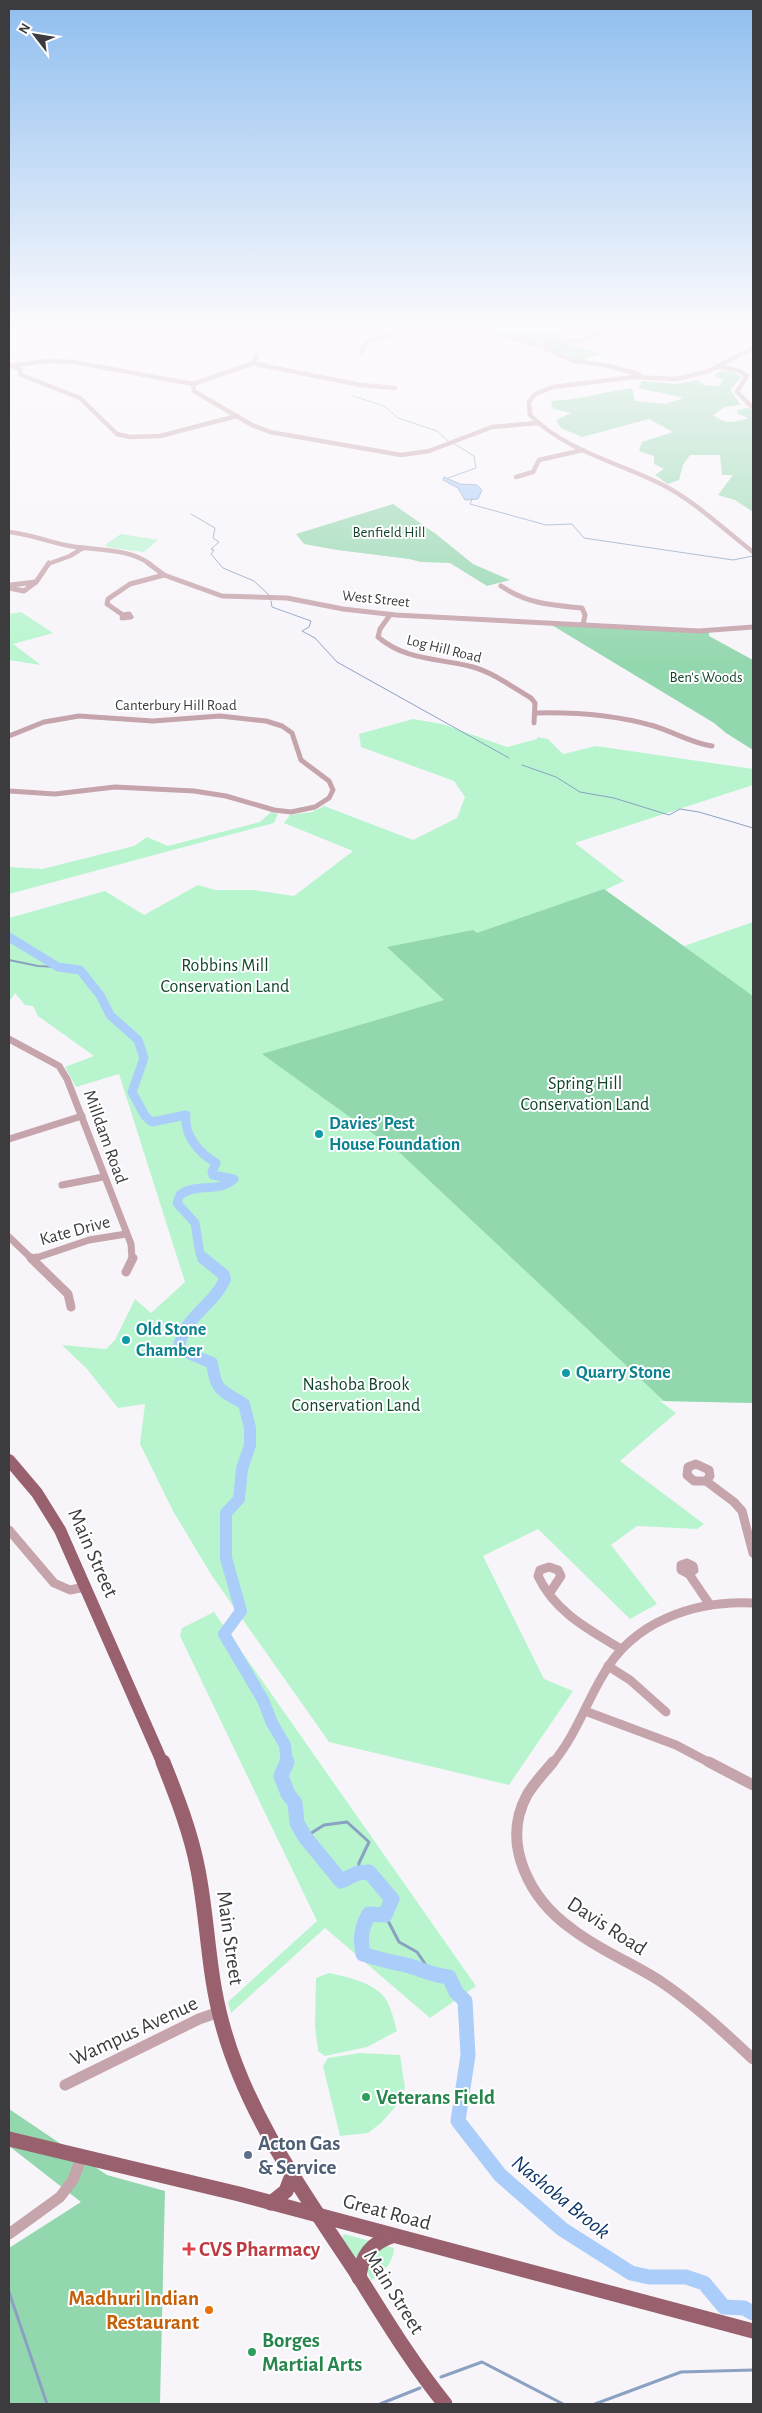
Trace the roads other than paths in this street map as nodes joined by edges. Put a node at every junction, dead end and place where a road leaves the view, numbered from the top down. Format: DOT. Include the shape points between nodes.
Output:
graph roads {
  1 [pos="321,441"];
  2 [pos="457,441"];
  3 [pos="568,441"];
  4 [pos="583,449"];
  5 [pos="516,477"];
  6 [pos="9,532"];
  7 [pos="83,548"];
  8 [pos="753,552"];
  9 [pos="164,574"];
  10 [pos="37,582"];
  11 [pos="504,586"];
  12 [pos="123,615"];
  13 [pos="390,615"];
  14 [pos="584,625"];
  15 [pos="753,627"];
  16 [pos="535,713"];
  17 [pos="534,723"];
  18 [pos="9,736"];
  19 [pos="712,746"];
  20 [pos="9,791"];
  21 [pos="9,1039"];
  22 [pos="82,1116"];
  23 [pos="9,1139"];
  24 [pos="103,1176"];
  25 [pos="62,1185"];
  26 [pos="126,1234"];
  27 [pos="9,1237"];
  28 [pos="32,1259"];
  29 [pos="126,1272"];
  30 [pos="71,1307"];
  31 [pos="9,1460"];
  32 [pos="706,1480"];
  33 [pos="9,1530"];
  34 [pos="753,1553"];
  35 [pos="690,1574"];
  36 [pos="85,1587"];
  37 [pos="549,1594"];
  38 [pos="753,1603"];
  39 [pos="710,1605"];
  40 [pos="621,1649"];
  41 [pos="608,1666"];
  42 [pos="585,1712"];
  43 [pos="666,1712"];
  44 [pos="753,1785"];
  45 [pos="219,2012"];
  46 [pos="753,2059"];
  47 [pos="65,2084"];
  48 [pos="9,2139"];
  49 [pos="82,2156"];
  50 [pos="292,2173"];
  51 [pos="271,2203"];
  52 [pos="318,2216"];
  53 [pos="9,2234"];
  54 [pos="393,2236"];
  55 [pos="359,2278"];
  56 [pos="753,2331"];
  57 [pos="445,2404"];
  1 -- 2 [label="street" via="401,454 430,451"];
  3 -- 4 [label="street"];
  4 -- 5 [label="street" via="539,460 533,472"];
  4 -- 8 [label="street" via="677,494"];
  6 -- 7 [label="street, West Street"];
  7 -- 9 [label="street, West Street" via="139,556"];
  7 -- 10 [label="street" via="49,563"];
  9 -- 12 [label="street" via="130,584 108,599 108,605"];
  9 -- 13 [label="street, West Street" via="222,596 287,598"];
  10 -- 10 [label="street" via="23,590 9,588 19,583"];
  11 -- 14 [label="street" via="510,593 535,602 582,608"];
  13 -- 14 [label="street, West Street"];
  13 -- 16 [label="street, Log Hill Road" via="378,637 389,646 416,656 485,672 531,698 535,703"];
  14 -- 15 [label="street, West Street" via="710,631"];
  16 -- 17 [label="street"];
  16 -- 19 [label="street" via="578,712 638,722"];
  18 -- 20 [label="street, Canterbury Hill Road" via="44,722 74,717 152,721 220,716 266,721 290,731 295,737 296,751 301,760 329,781 333,790 329,798 314,808 292,812 194,791 115,787 55,794"];
  21 -- 22 [label="street, Milldam Road" via="59,1066"];
  22 -- 23 [label="street"];
  22 -- 24 [label="street, Milldam Road"];
  24 -- 25 [label="street"];
  24 -- 26 [label="street, Milldam Road"];
  26 -- 28 [label="street, Kate Drive" via="89,1240"];
  26 -- 29 [label="street, Milldam Road" via="133,1258"];
  27 -- 28 [label="street"];
  28 -- 30 [label="street" via="68,1294"];
  31 -- 36 [label="main road, Main Street" via="43,1499"];
  32 -- 34 [label="street" via="740,1508"];
  33 -- 36 [label="street" via="54,1583 70,1590"];
  35 -- 39 [label="street"];
  36 -- 45 [label="main road, Main Street" via="185,1820 194,1849"];
  37 -- 40 [label="street" via="579,1623"];
  38 -- 39 [label="street, Davis Road"];
  39 -- 40 [label="street, Davis Road" via="655,1623"];
  40 -- 41 [label="street, Davis Road"];
  41 -- 42 [label="street, Davis Road"];
  41 -- 43 [label="street" via="630,1680"];
  42 -- 44 [label="street" via="676,1745"];
  42 -- 46 [label="street, Davis Road" via="570,1740 534,1784 523,1804 517,1838 520,1862 530,1886 545,1907 565,1925 660,1981 710,2019"];
  45 -- 47 [label="street, Wampus Avenue"];
  45 -- 50 [label="main road, Main Street" via="246,2088"];
  48 -- 49 [label="main road, Great Road"];
  49 -- 51 [label="main road, Great Road"];
  49 -- 53 [label="street" via="73,2180 60,2197"];
  50 -- 51 [label="main road" via="289,2190"];
  50 -- 52 [label="main road, Main Street"];
  51 -- 52 [label="main road, Great Road"];
  52 -- 54 [label="main road, Great Road"];
  52 -- 55 [label="main road, Main Street"];
  54 -- 55 [label="main road" via="379,2240 365,2252"];
  54 -- 56 [label="main road, Great Road"];
  55 -- 57 [label="main road, Main Street" via="410,2359"];
}
